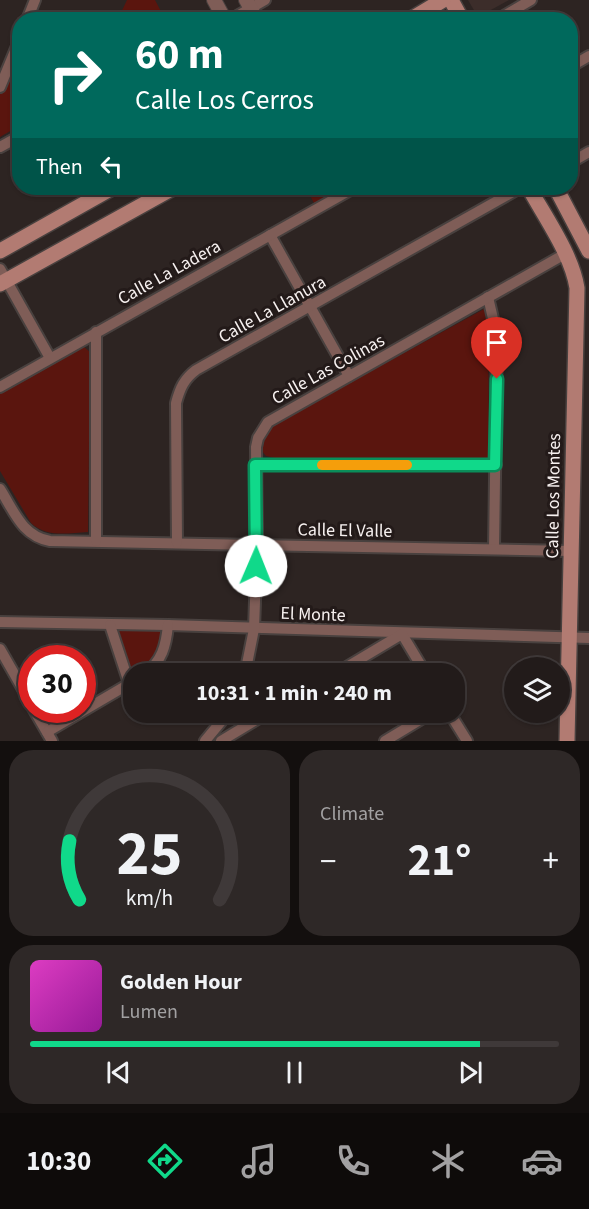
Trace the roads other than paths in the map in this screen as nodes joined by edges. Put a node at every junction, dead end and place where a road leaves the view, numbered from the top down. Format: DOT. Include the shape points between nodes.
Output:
graph roads {
  1 [pos="266,0"];
  2 [pos="531,0"];
  3 [pos="251,9"];
  4 [pos="511,12"];
  5 [pos="12,58"];
  6 [pos="0,87"];
  7 [pos="100,195"];
  8 [pos="160,195"];
  9 [pos="341,195"];
  10 [pos="508,195"];
  11 [pos="533,195"];
  12 [pos="560,195"];
  13 [pos="270,235"];
  14 [pos="588,246"];
  15 [pos="0,251"];
  16 [pos="565,254"];
  17 [pos="2,278"];
  18 [pos="488,297"];
  19 [pos="310,307"];
  20 [pos="96,332"];
  21 [pos="50,358"];
  22 [pos="349,376"];
  23 [pos="0,387"];
  24 [pos="255,465"];
  25 [pos="495,465"];
  26 [pos="0,489"];
  27 [pos="96,541"];
  28 [pos="177,543"];
  29 [pos="257,545"];
  30 [pos="494,549"];
  31 [pos="571,551"];
  32 [pos="0,622"];
  33 [pos="110,625"];
  34 [pos="168,625"];
  35 [pos="254,629"];
  36 [pos="402,633"];
  37 [pos="589,638"];
  38 [pos="569,639"];
  39 [pos="0,649"];
  40 [pos="124,663"];
  41 [pos="156,663"];
  42 [pos="247,663"];
  43 [pos="353,663"];
  44 [pos="420,663"];
  45 [pos="18,680"];
  46 [pos="123,687"];
  47 [pos="42,723"];
  48 [pos="221,723"];
  49 [pos="251,723"];
  50 [pos="415,723"];
  51 [pos="456,723"];
  52 [pos="50,737"];
  53 [pos="205,741"];
  54 [pos="221,741"];
  55 [pos="385,741"];
  56 [pos="467,741"];
  57 [pos="567,741"];
  1 -- 3 [label="street"];
  2 -- 4 [label="street"];
  5 -- 6 [label="street"];
  7 -- 15 [label="main road"];
  8 -- 17 [label="main road"];
  9 -- 13 [label="street, Calle La Ladera"];
  10 -- 19 [label="street, Calle La Llanura"];
  11 -- 16 [label="main road, Calle Los Montes"];
  12 -- 14 [label="main road"];
  13 -- 19 [label="street"];
  13 -- 20 [label="street, Calle La Ladera"];
  16 -- 18 [label="street, Calle Las Colinas"];
  16 -- 31 [label="main road, Calle Los Montes" via="576,288"];
  17 -- 21 [label="street"];
  18 -- 22 [label="street, Calle Las Colinas"];
  18 -- 25 [label="street" via="497,336"];
  19 -- 22 [label="street"];
  19 -- 28 [label="street, Calle La Llanura" via="196,370 180,387 176,403"];
  20 -- 21 [label="street, Calle La Ladera"];
  20 -- 27 [label="street"];
  21 -- 23 [label="street, Calle La Ladera"];
  22 -- 24 [label="street, Calle Las Colinas" via="268,422 258,438"];
  24 -- 25 [label="street"];
  24 -- 29 [label="street, Calle Las Colinas"];
  25 -- 30 [label="street"];
  26 -- 27 [label="street, Calle El Valle" via="23,526 38,539"];
  27 -- 28 [label="street, Calle El Valle"];
  28 -- 29 [label="street, Calle El Valle"];
  29 -- 30 [label="street, Calle El Valle"];
  29 -- 35 [label="street, Calle Las Colinas"];
  30 -- 31 [label="street, Calle El Valle"];
  31 -- 38 [label="main road, Calle Los Montes"];
  32 -- 33 [label="street, El Monte"];
  33 -- 34 [label="street, El Monte"];
  33 -- 40 [label="street"];
  34 -- 35 [label="street, El Monte"];
  34 -- 41 [label="street" via="162,655"];
  35 -- 36 [label="street, El Monte"];
  35 -- 42 [label="street, Calle Las Colinas"];
  36 -- 38 [label="street, El Monte"];
  36 -- 43 [label="street"];
  36 -- 44 [label="street"];
  37 -- 38 [label="street, El Monte"];
  38 -- 57 [label="main road, Calle Los Montes"];
  39 -- 45 [label="street"];
  46 -- 52 [label="street"];
  47 -- 52 [label="street"];
  48 -- 53 [label="street"];
  49 -- 54 [label="street"];
  50 -- 55 [label="street"];
  51 -- 56 [label="street"];
}
